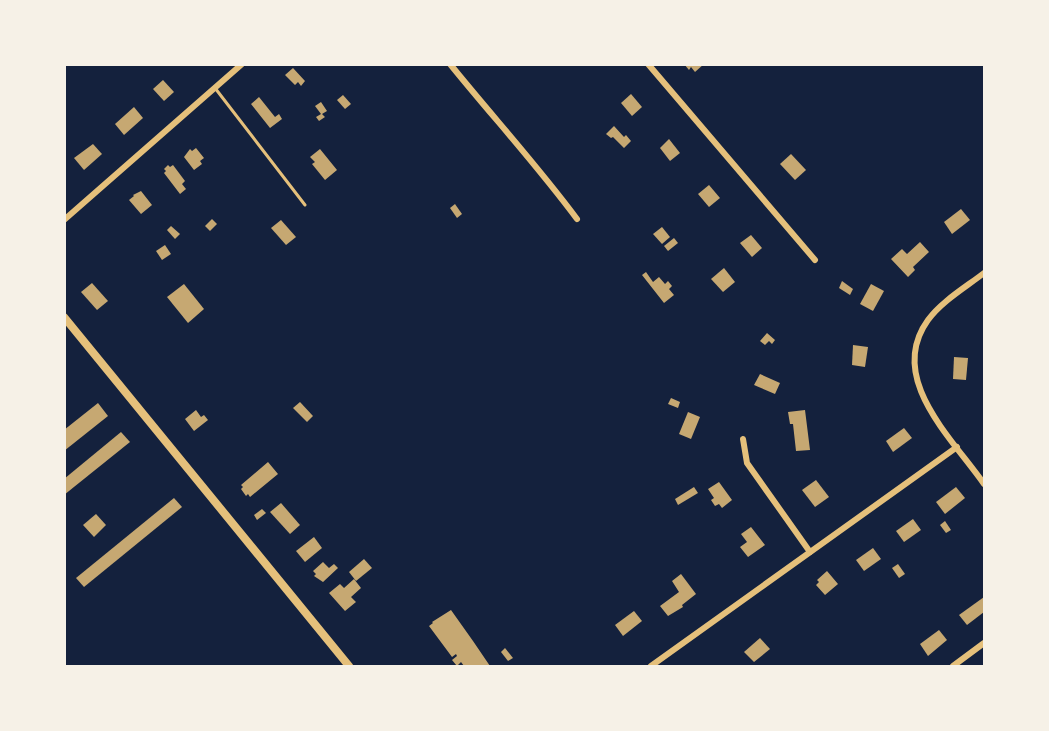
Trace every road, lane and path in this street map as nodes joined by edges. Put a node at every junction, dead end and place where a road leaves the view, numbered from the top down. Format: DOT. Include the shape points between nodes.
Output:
graph roads {
  1 [pos="242,64"];
  2 [pos="450,64"];
  3 [pos="648,64"];
  4 [pos="215,88"];
  5 [pos="305,205"];
  6 [pos="577,219"];
  7 [pos="64,220"];
  8 [pos="814,260"];
  9 [pos="984,273"];
  10 [pos="64,316"];
  11 [pos="743,439"];
  12 [pos="957,447"];
  13 [pos="984,484"];
  14 [pos="810,552"];
  15 [pos="984,643"];
  16 [pos="349,666"];
  17 [pos="651,666"];
  18 [pos="953,666"];
  1 -- 4 [label="street"];
  2 -- 6 [label="street"];
  3 -- 8 [label="street"];
  4 -- 5 [label="lane"];
  4 -- 7 [label="street"];
  9 -- 12 [label="street" via="937,310 916,345 915,372 924,400"];
  10 -- 16 [label="street"];
  11 -- 14 [label="street" via="747,463"];
  12 -- 13 [label="street"];
  12 -- 14 [label="street"];
  14 -- 17 [label="street"];
  15 -- 18 [label="street"];
}
